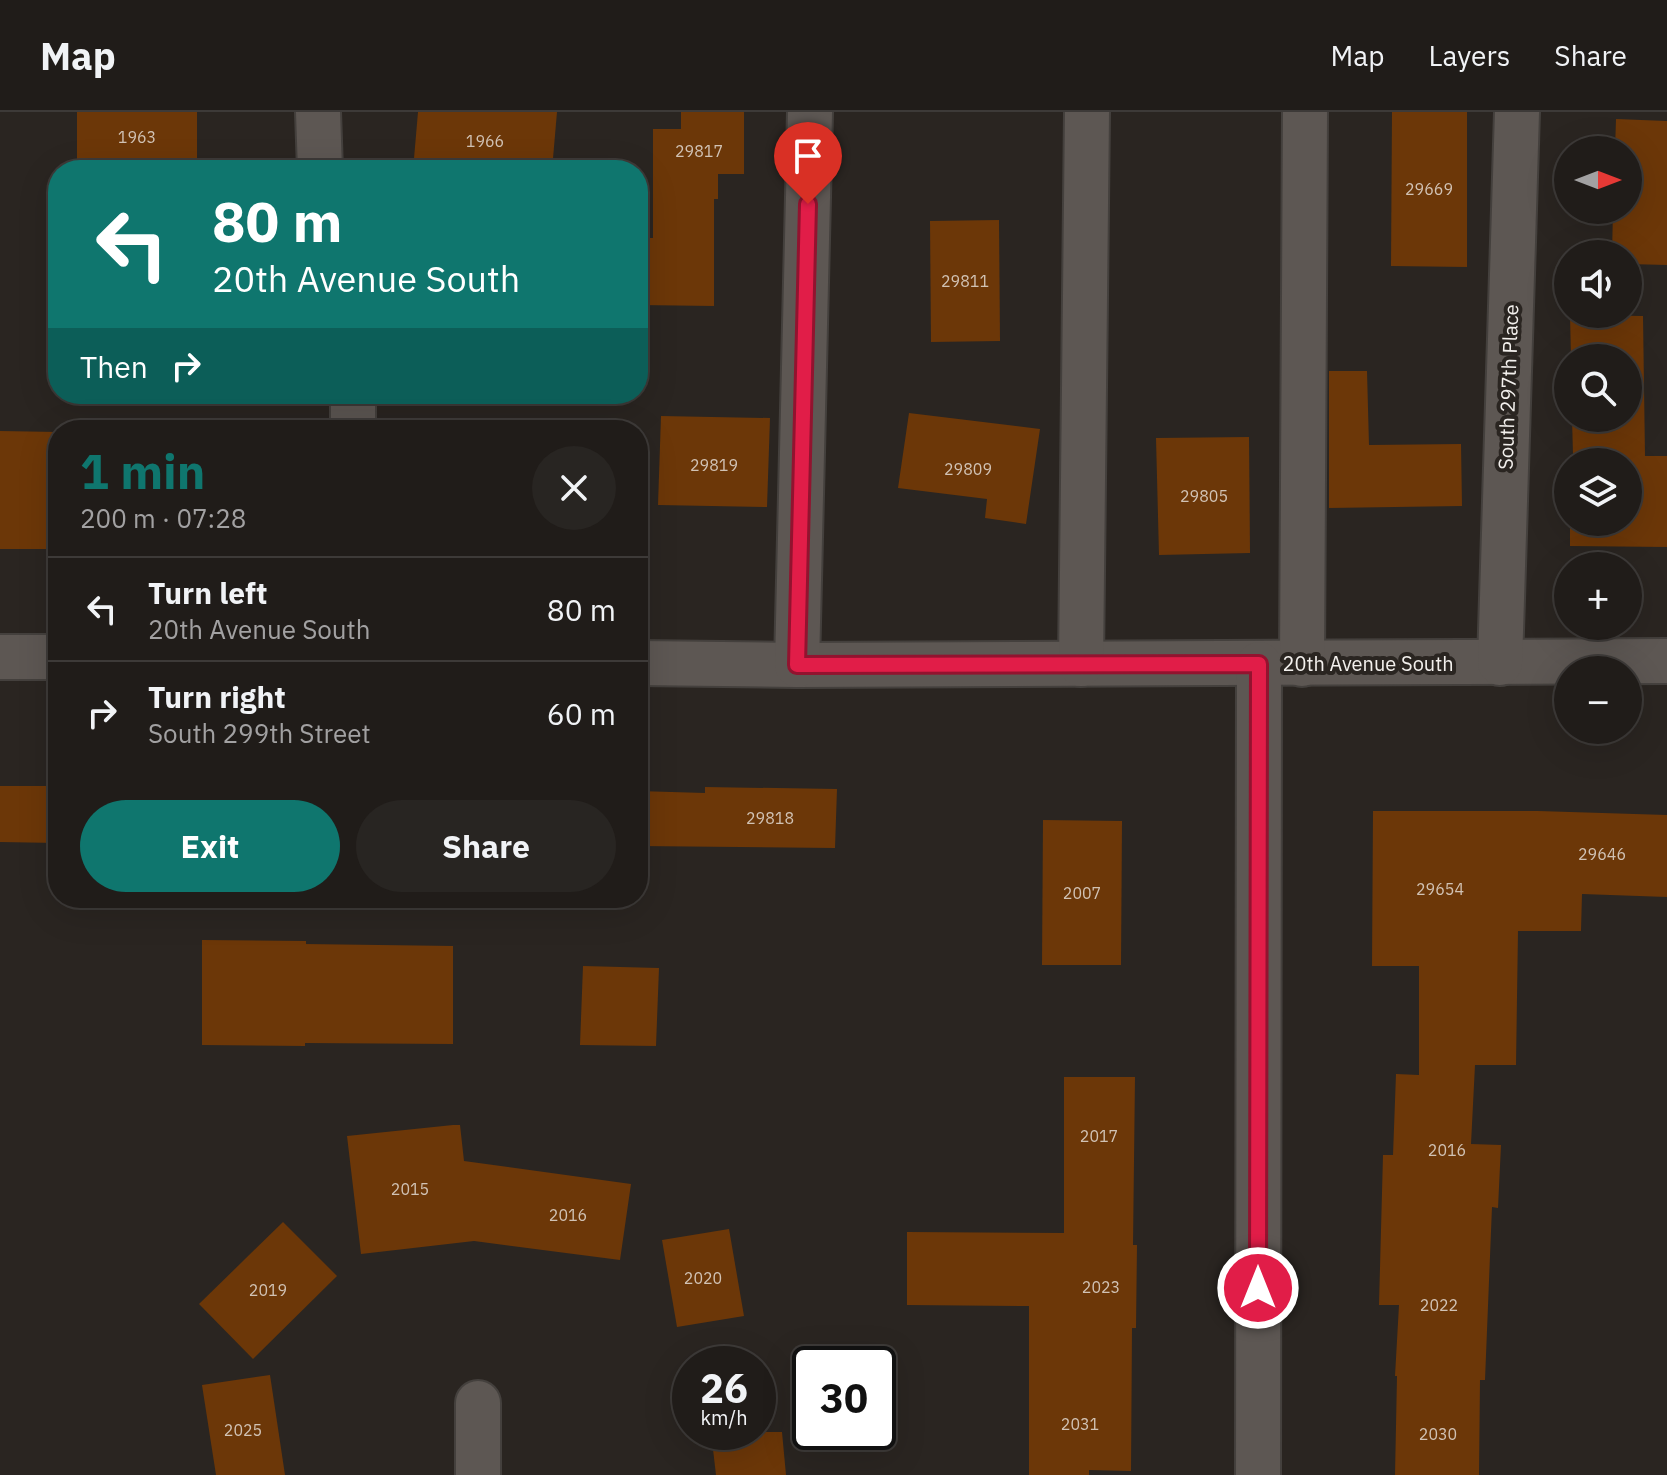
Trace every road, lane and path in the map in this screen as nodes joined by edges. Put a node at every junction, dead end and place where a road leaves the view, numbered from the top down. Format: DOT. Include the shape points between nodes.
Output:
graph roads {
  1 [pos="318,112"];
  2 [pos="810,112"];
  3 [pos="1087,112"];
  4 [pos="1305,112"];
  5 [pos="1517,112"];
  6 [pos="320,160"];
  7 [pos="0,657"];
  8 [pos="48,657"];
  9 [pos="1667,661"];
  10 [pos="648,663"];
  11 [pos="1500,663"];
  12 [pos="1081,664"];
  13 [pos="1280,664"];
  14 [pos="797,665"];
  15 [pos="478,1403"];
  16 [pos="478,1475"];
  17 [pos="1258,1475"];
  1 -- 6 [label="street"];
  2 -- 14 [label="street"];
  3 -- 12 [label="street"];
  4 -- 13 [label="street"];
  5 -- 11 [label="street, South 297th Place"];
  7 -- 8 [label="street"];
  9 -- 11 [label="street, 20th Avenue South"];
  10 -- 14 [label="street, 20th Avenue South"];
  11 -- 13 [label="street, 20th Avenue South"];
  12 -- 13 [label="street, 20th Avenue South"];
  12 -- 14 [label="street, 20th Avenue South"];
  13 -- 17 [label="street"];
  15 -- 16 [label="street"];
}
